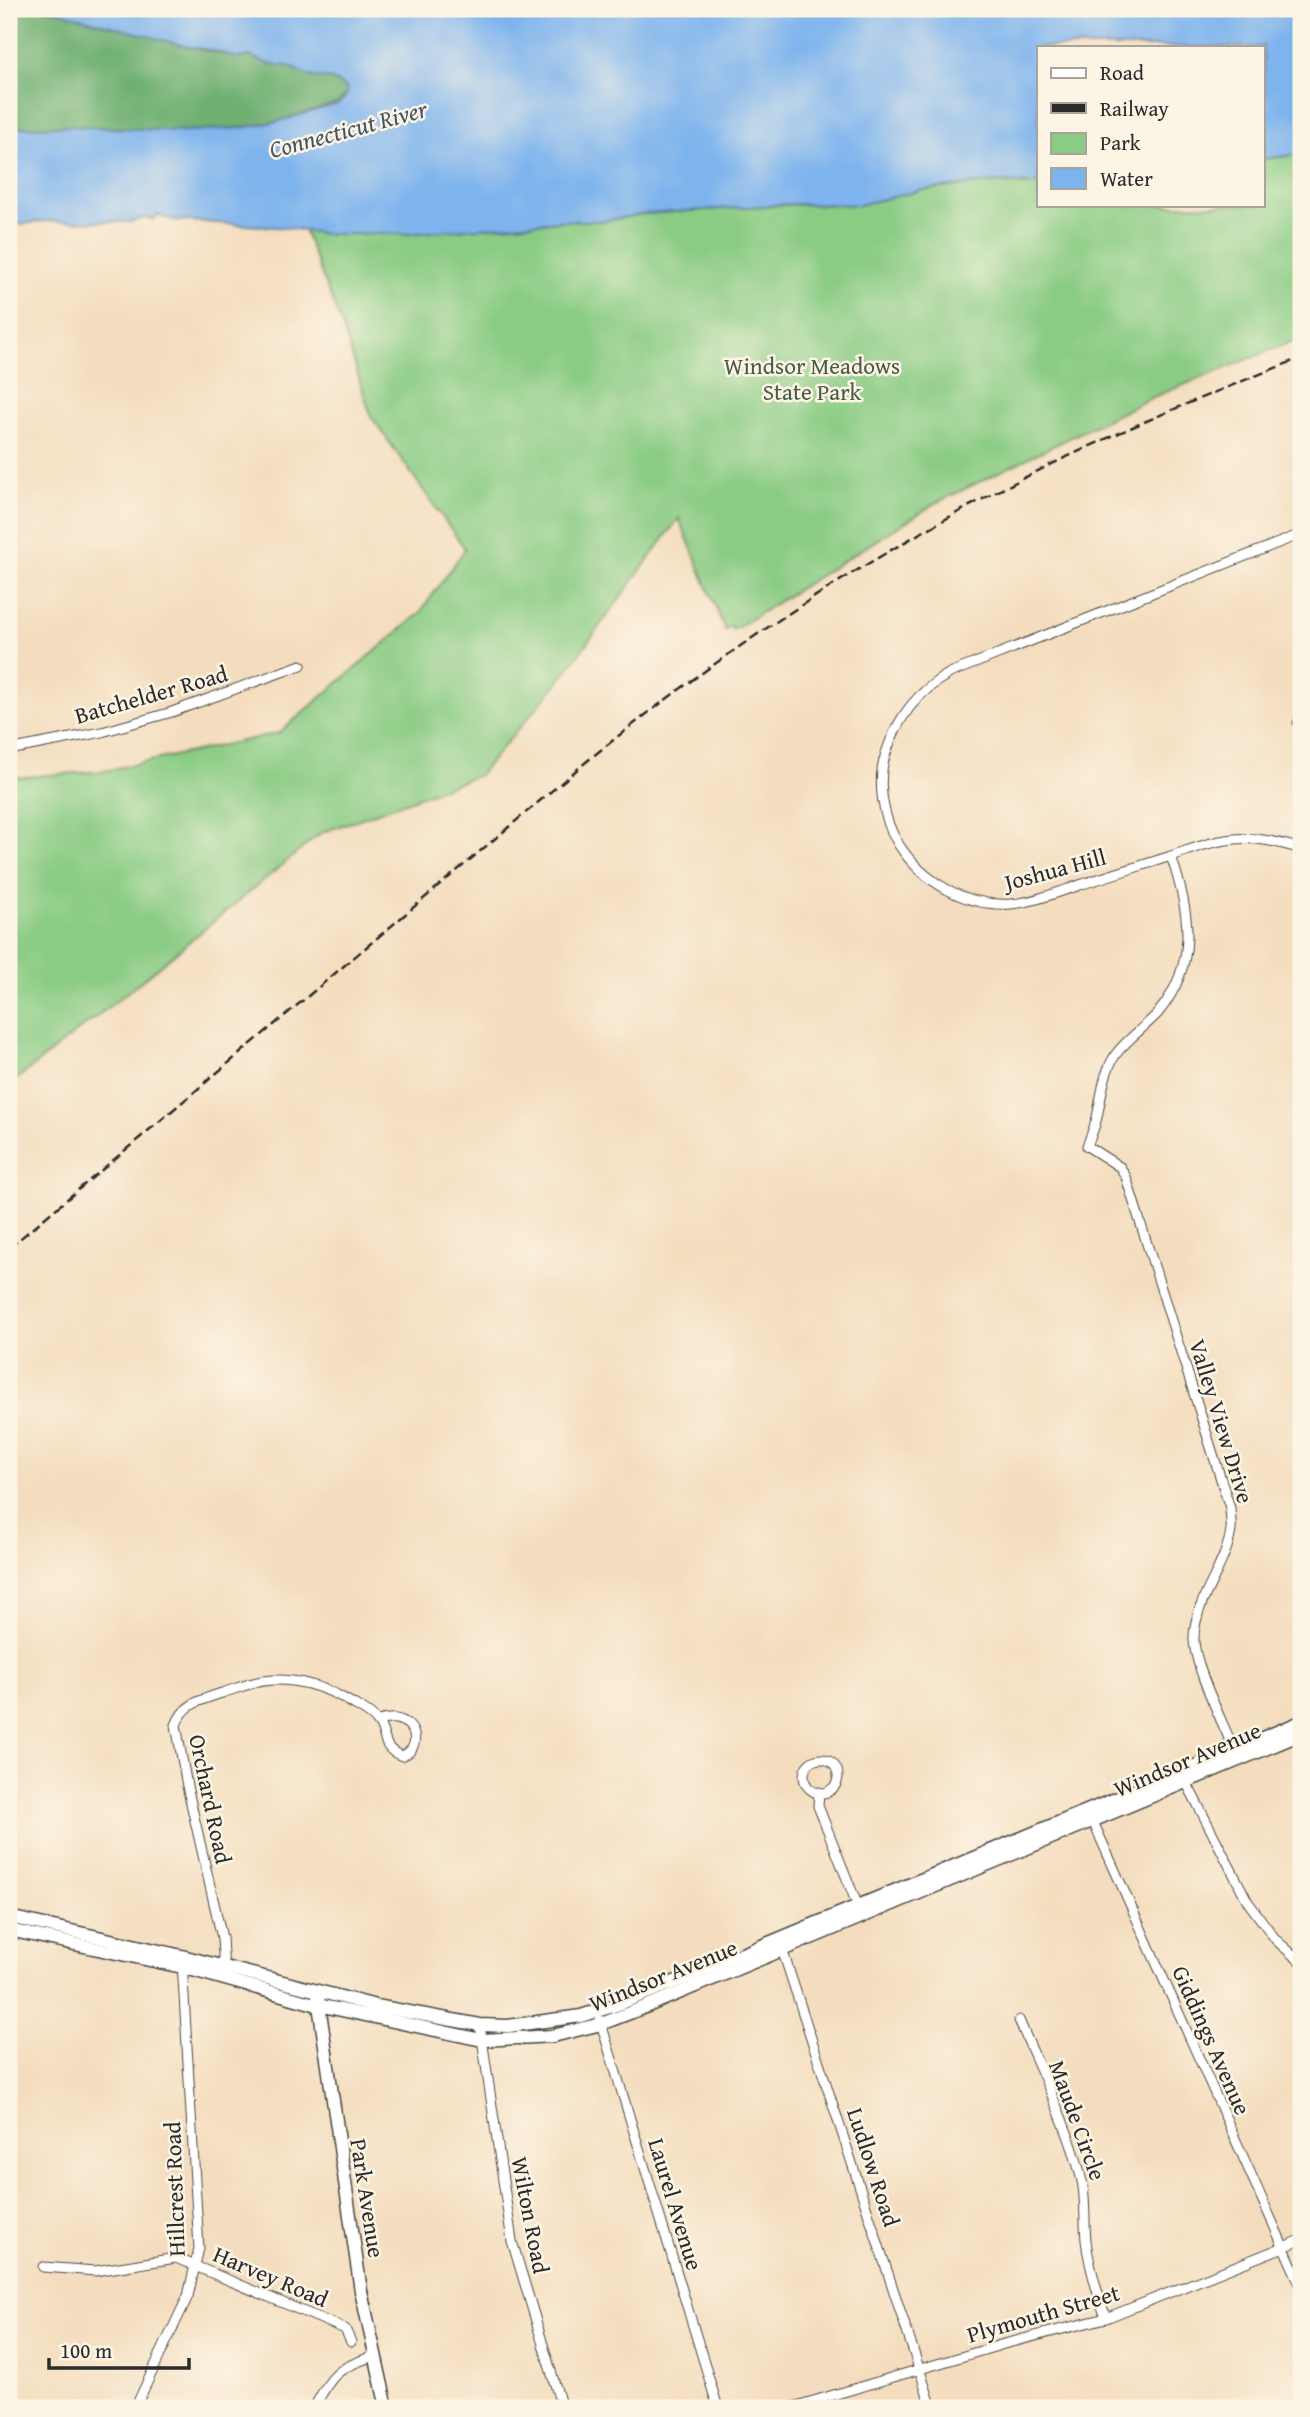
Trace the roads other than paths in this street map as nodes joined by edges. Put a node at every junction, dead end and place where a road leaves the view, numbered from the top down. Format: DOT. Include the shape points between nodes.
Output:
graph roads {
  1 [pos="1301,534"];
  2 [pos="301,665"];
  3 [pos="9,750"];
  4 [pos="1301,849"];
  5 [pos="1171,856"];
  6 [pos="378,1721"];
  7 [pos="1301,1722"];
  8 [pos="1301,1734"];
  9 [pos="1236,1755"];
  10 [pos="1183,1776"];
  11 [pos="819,1792"];
  12 [pos="1090,1816"];
  13 [pos="859,1911"];
  14 [pos="9,1917"];
  15 [pos="9,1930"];
  16 [pos="780,1943"];
  17 [pos="182,1962"];
  18 [pos="1301,1962"];
  19 [pos="224,1975"];
  20 [pos="318,1999"];
  21 [pos="599,2018"];
  22 [pos="1019,2020"];
  23 [pos="480,2025"];
  24 [pos="482,2040"];
  25 [pos="1301,2240"];
  26 [pos="1284,2247"];
  27 [pos="196,2265"];
  28 [pos="43,2267"];
  29 [pos="1301,2286"];
  30 [pos="1106,2318"];
  31 [pos="351,2342"];
  32 [pos="374,2356"];
  33 [pos="920,2369"];
  34 [pos="1301,2402"];
  35 [pos="135,2408"];
  36 [pos="314,2408"];
  37 [pos="387,2408"];
  38 [pos="562,2408"];
  39 [pos="718,2408"];
  40 [pos="790,2408"];
  41 [pos="932,2408"];
  42 [pos="1285,2408"];
  1 -- 5 [label="street, Joshua Hill" via="950,673 911,703 895,727 883,760 883,802 898,843 926,877 965,897 1014,904"];
  2 -- 3 [label="street, Batchelder Road" via="172,712 102,732"];
  4 -- 5 [label="street, Joshua Hill" via="1264,838 1233,839"];
  5 -- 9 [label="street, Valley View Drive" via="1184,893 1186,954 1178,981 1159,1011 1117,1053 1109,1068 1087,1146 1120,1167 1126,1177 1230,1508 1228,1545 1194,1638 1201,1669"];
  6 -- 6 [label="street, Orchard Road" via="391,1752 411,1753 415,1734 406,1723"];
  6 -- 19 [label="street, Orchard Road" via="331,1690 293,1681 262,1681 194,1702 178,1719 187,1786 222,1938"];
  7 -- 9 [label="main road, Windsor Avenue"];
  8 -- 9 [label="main road, Windsor Avenue"];
  9 -- 10 [label="main road, Windsor Avenue"];
  10 -- 12 [label="main road, Windsor Avenue"];
  10 -- 18 [label="street" via="1248,1902 1276,1940"];
  11 -- 13 [label="street" via="818,1806"];
  12 -- 13 [label="main road, Windsor Avenue"];
  12 -- 26 [label="street, Giddings Avenue"];
  13 -- 16 [label="main road, Windsor Avenue"];
  14 -- 17 [label="main road, Windsor Avenue"];
  15 -- 17 [label="main road, Windsor Avenue"];
  16 -- 21 [label="main road, Windsor Avenue"];
  16 -- 33 [label="street, Ludlow Road"];
  17 -- 19 [label="main road, Windsor Avenue"];
  17 -- 27 [label="street, Hillcrest Road" via="199,2248"];
  19 -- 20 [label="main road, Windsor Avenue"];
  20 -- 23 [label="main road, Windsor Avenue"];
  20 -- 24 [label="main road, Windsor Avenue"];
  20 -- 32 [label="main road, Park Avenue" via="360,2291"];
  21 -- 23 [label="main road, Windsor Avenue"];
  21 -- 24 [label="main road, Windsor Avenue" via="553,2036"];
  21 -- 39 [label="street, Laurel Avenue"];
  22 -- 30 [label="street, Maude Circle" via="1082,2178 1092,2276"];
  23 -- 24 [label="street, Wilton Road"];
  24 -- 38 [label="street, Wilton Road" via="512,2241"];
  25 -- 26 [label="street, Plymouth Street"];
  26 -- 29 [label="street, Giddings Avenue"];
  26 -- 30 [label="street, Plymouth Street"];
  27 -- 28 [label="street, Harvey Road" via="176,2258 95,2271"];
  27 -- 31 [label="street, Harvey Road" via="345,2329"];
  27 -- 35 [label="street, Hillcrest Road" via="188,2296"];
  30 -- 33 [label="street, Plymouth Street"];
  32 -- 36 [label="street" via="340,2370"];
  32 -- 37 [label="main road, Park Avenue"];
  33 -- 40 [label="street, Plymouth Street"];
  33 -- 41 [label="street, Ludlow Road"];
  34 -- 42 [label="street"];
}
